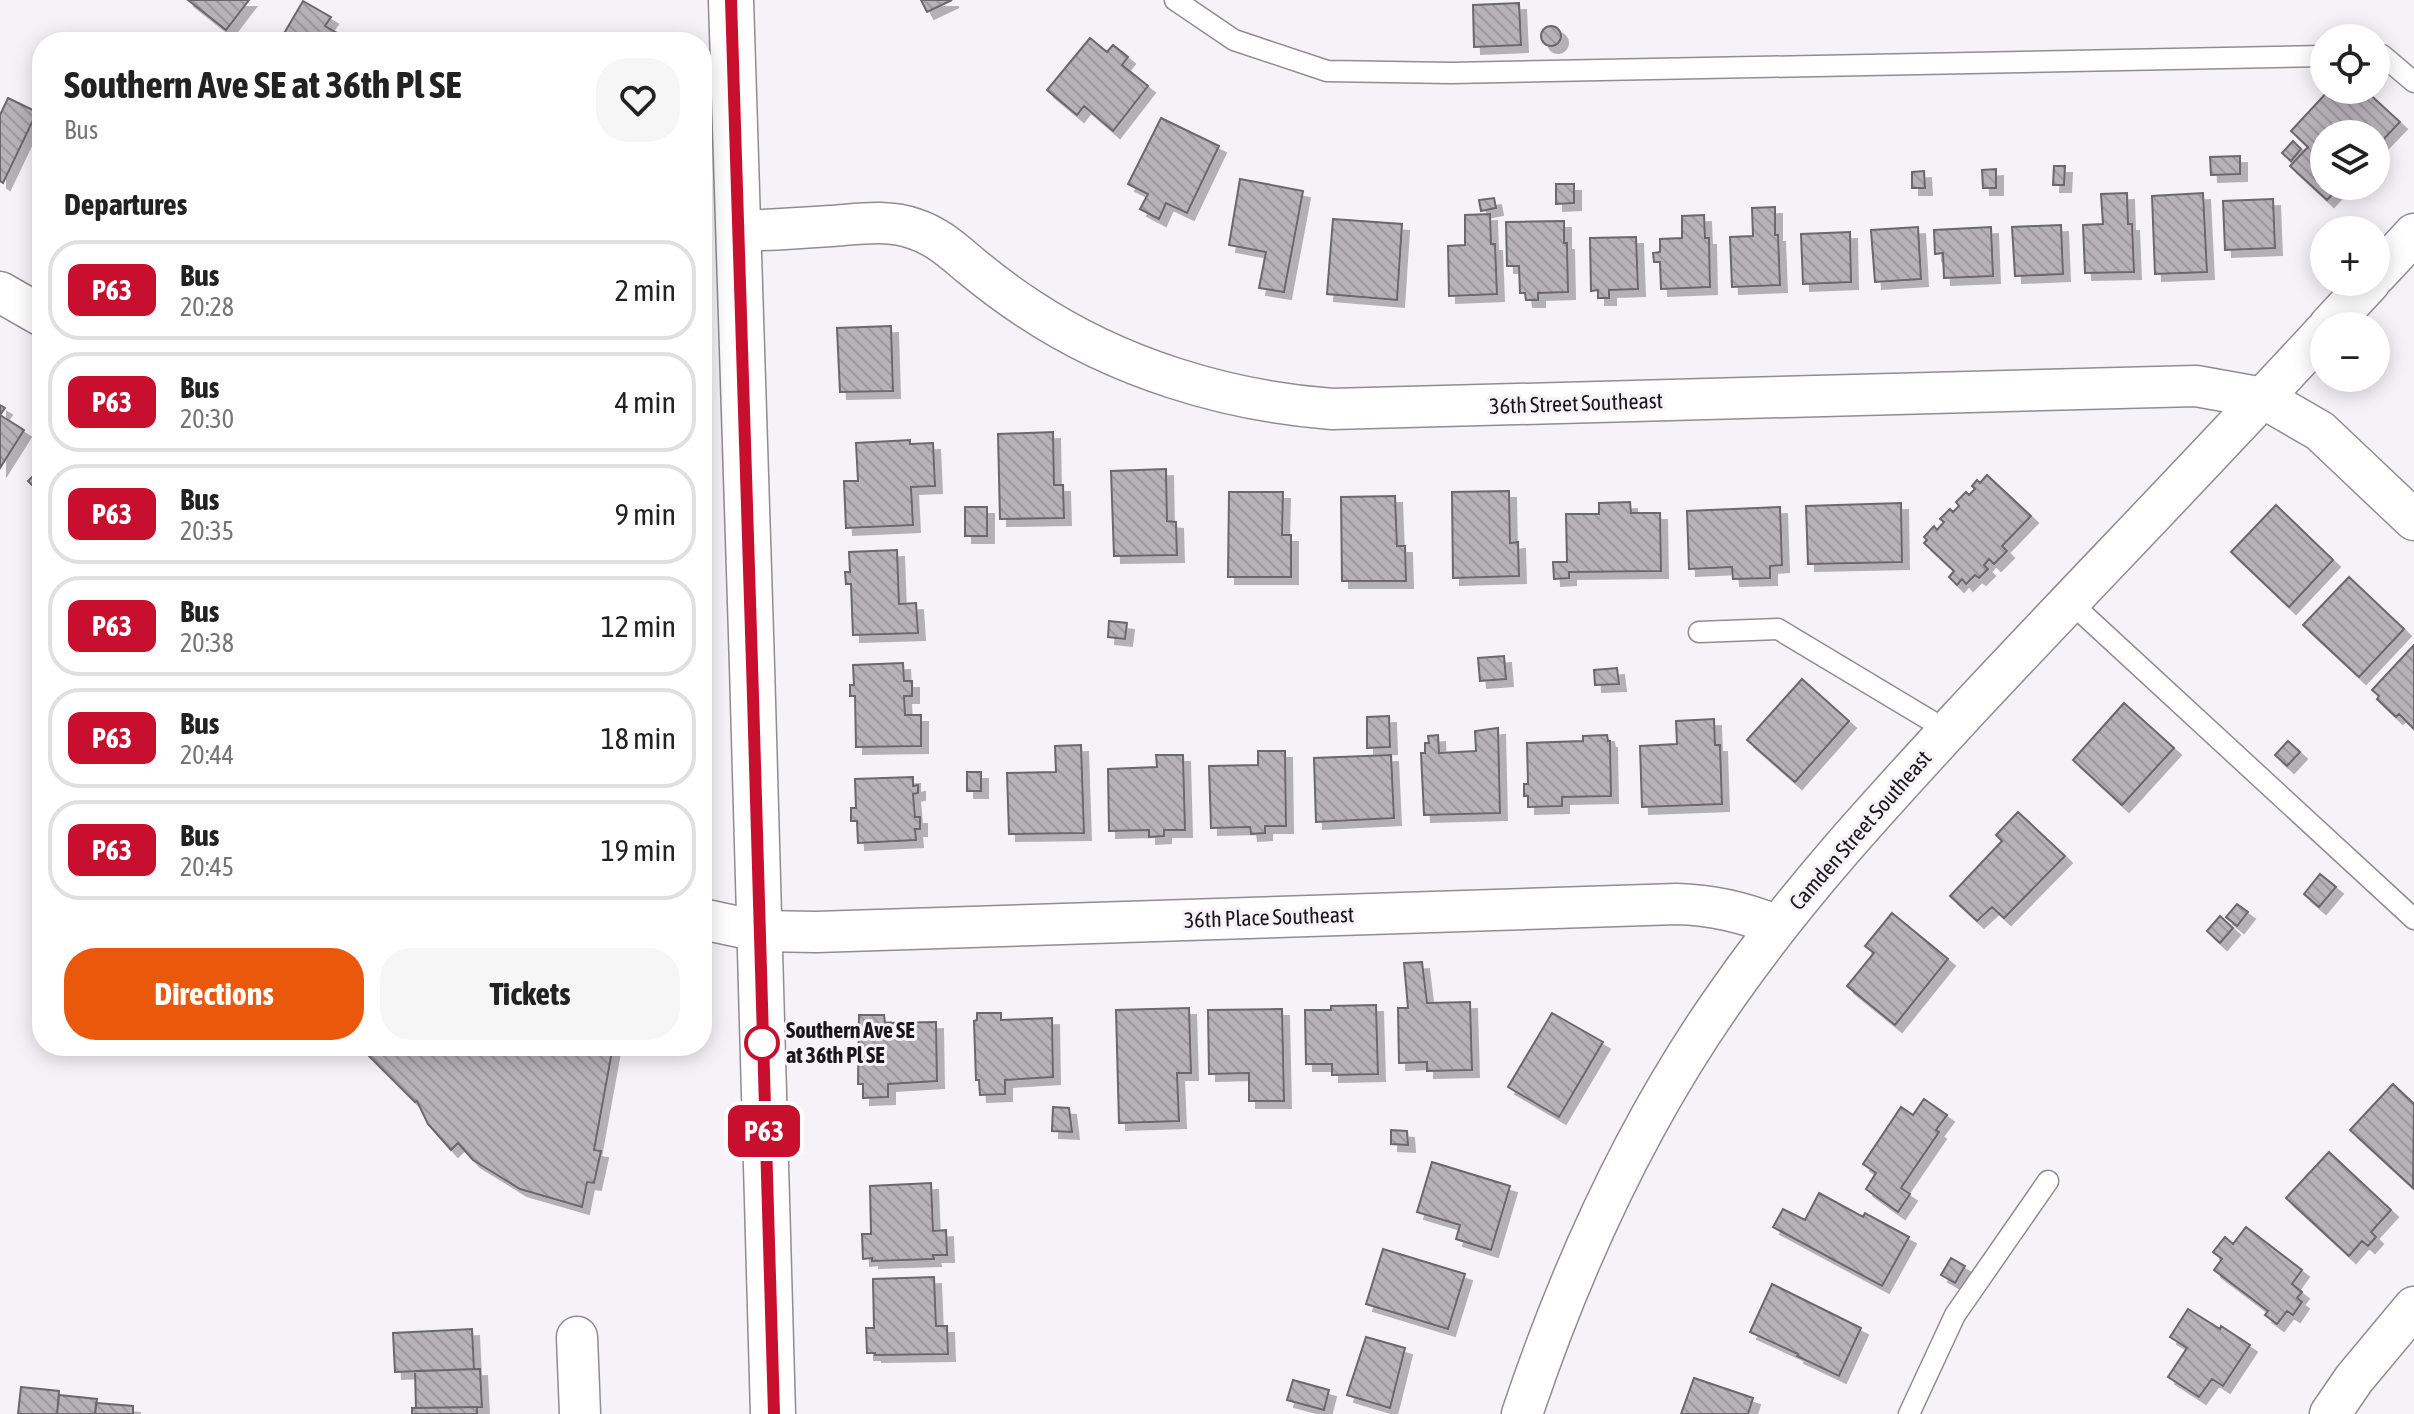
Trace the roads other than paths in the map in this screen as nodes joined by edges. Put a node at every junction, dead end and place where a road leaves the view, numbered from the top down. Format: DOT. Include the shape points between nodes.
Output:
graph roads {
  1 [pos="731,0"];
  2 [pos="1175,0"];
  3 [pos="2310,56"];
  4 [pos="2390,62"];
  5 [pos="2414,82"];
  6 [pos="740,231"];
  7 [pos="2414,234"];
  8 [pos="2390,260"];
  9 [pos="0,292"];
  10 [pos="2357,296"];
  11 [pos="32,310"];
  12 [pos="2342,312"];
  13 [pos="2310,347"];
  14 [pos="2263,398"];
  15 [pos="2414,520"];
  16 [pos="2069,601"];
  17 [pos="1699,632"];
  18 [pos="1948,731"];
  19 [pos="2414,919"];
  20 [pos="712,921"];
  21 [pos="1777,926"];
  22 [pos="758,931"];
  23 [pos="2048,1181"];
  24 [pos="2414,1307"];
  25 [pos="577,1337"];
  26 [pos="580,1414"];
  27 [pos="773,1414"];
  28 [pos="1522,1414"];
  29 [pos="1909,1414"];
  30 [pos="2330,1414"];
  1 -- 6 [label="main road"];
  2 -- 3 [label="lane" via="1234,40 1327,71"];
  4 -- 5 [label="lane"];
  6 -- 14 [label="street, 36th Street Southeast" via="882,222 915,228 1032,311 1106,351 1200,385 1305,407 2196,386"];
  6 -- 22 [label="main road"];
  7 -- 8 [label="street"];
  9 -- 11 [label="street"];
  10 -- 12 [label="street"];
  13 -- 14 [label="street, Camden Street Southeast"];
  14 -- 15 [label="street, 36th Street Southeast" via="2320,431"];
  14 -- 16 [label="street, Camden Street Southeast"];
  16 -- 18 [label="street, Camden Street Southeast"];
  16 -- 19 [label="lane"];
  17 -- 18 [label="lane" via="1778,629"];
  18 -- 21 [label="street, Camden Street Southeast"];
  20 -- 22 [label="street, 36th Place Southeast"];
  21 -- 22 [label="street, 36th Place Southeast" via="1720,908 1677,904"];
  21 -- 28 [label="street, Camden Street Southeast" via="1705,1027 1639,1138 1580,1261"];
  22 -- 27 [label="main road"];
  23 -- 29 [label="lane" via="1955,1315"];
  24 -- 30 [label="street"];
  25 -- 26 [label="street"];
}
